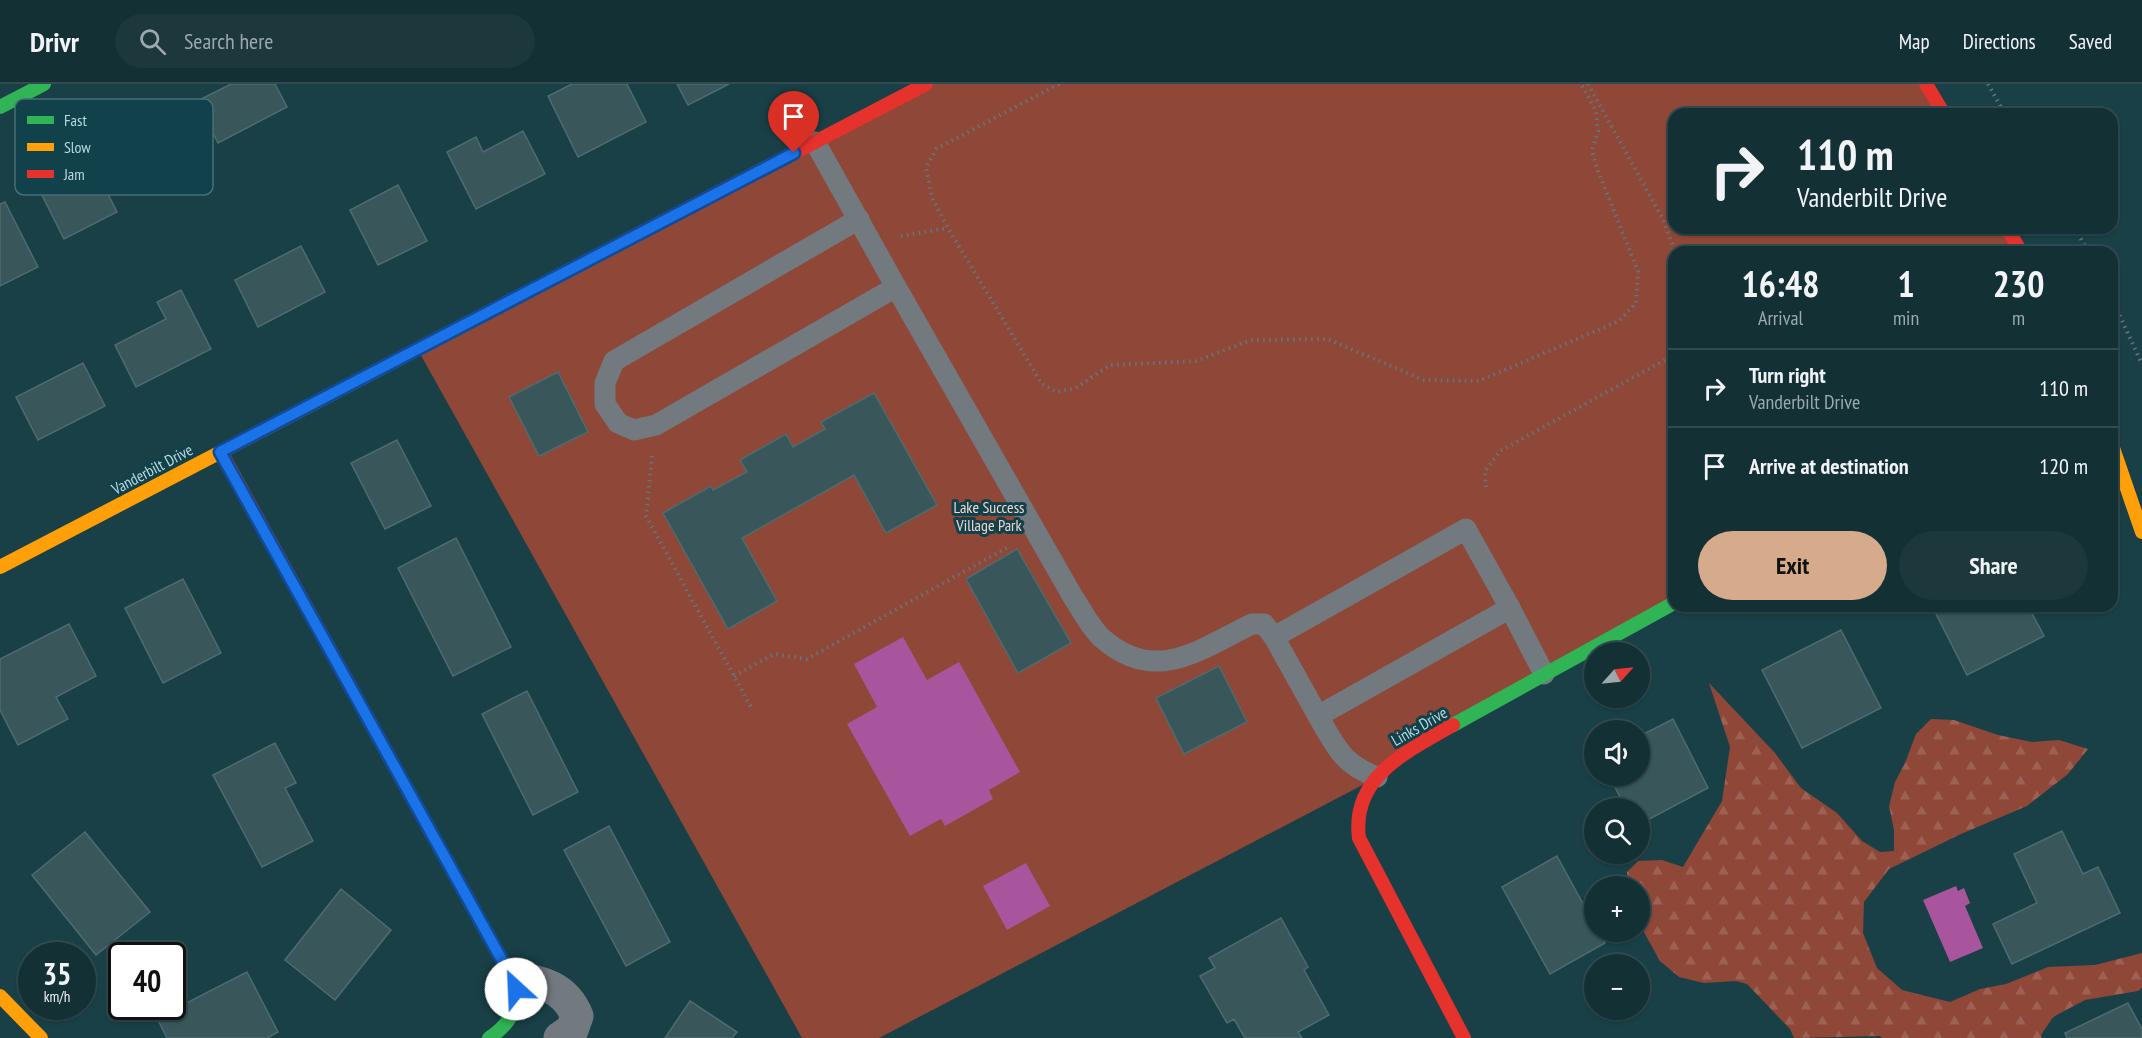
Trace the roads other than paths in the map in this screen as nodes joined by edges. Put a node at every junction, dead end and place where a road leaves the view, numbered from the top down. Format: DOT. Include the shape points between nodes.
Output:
graph roads {
  1 [pos="44,84"];
  2 [pos="926,84"];
  3 [pos="1926,84"];
  4 [pos="15,99"];
  5 [pos="15,99"];
  6 [pos="0,107"];
  7 [pos="1940,108"];
  8 [pos="815,142"];
  9 [pos="859,219"];
  10 [pos="896,287"];
  11 [pos="220,452"];
  12 [pos="2118,462"];
  13 [pos="2142,532"];
  14 [pos="0,567"];
  15 [pos="1668,606"];
  16 [pos="1510,608"];
  17 [pos="1274,637"];
  18 [pos="1544,674"];
  19 [pos="1318,716"];
  20 [pos="1377,777"];
  21 [pos="513,980"];
  22 [pos="0,996"];
  23 [pos="503,1036"];
  24 [pos="41,1038"];
  25 [pos="560,1038"];
  26 [pos="1464,1038"];
  1 -- 4 [label="street"];
  2 -- 8 [label="street, Vanderbilt Drive"];
  3 -- 7 [label="street"];
  5 -- 6 [label="street"];
  8 -- 9 [label="lane"];
  8 -- 11 [label="street, Vanderbilt Drive"];
  9 -- 10 [label="lane"];
  9 -- 10 [label="lane" via="614,362 605,383 605,404 618,423 634,430 656,425"];
  10 -- 17 [label="lane" via="1074,597 1102,638 1131,657 1160,663 1184,657 1252,624 1264,624"];
  11 -- 14 [label="street, Vanderbilt Drive"];
  11 -- 21 [label="street"];
  12 -- 13 [label="street"];
  15 -- 18 [label="street, Links Drive"];
  16 -- 17 [label="lane" via="1466,529"];
  16 -- 18 [label="lane"];
  16 -- 19 [label="lane"];
  17 -- 19 [label="lane"];
  18 -- 20 [label="street, Links Drive" via="1407,751"];
  19 -- 20 [label="lane" via="1342,757"];
  20 -- 26 [label="street, Links Drive" via="1360,805 1359,838"];
  21 -- 23 [label="street" via="515,1011"];
  21 -- 25 [label="street" via="545,983 567,999 578,1016 572,1030"];
  22 -- 24 [label="street"];
}
